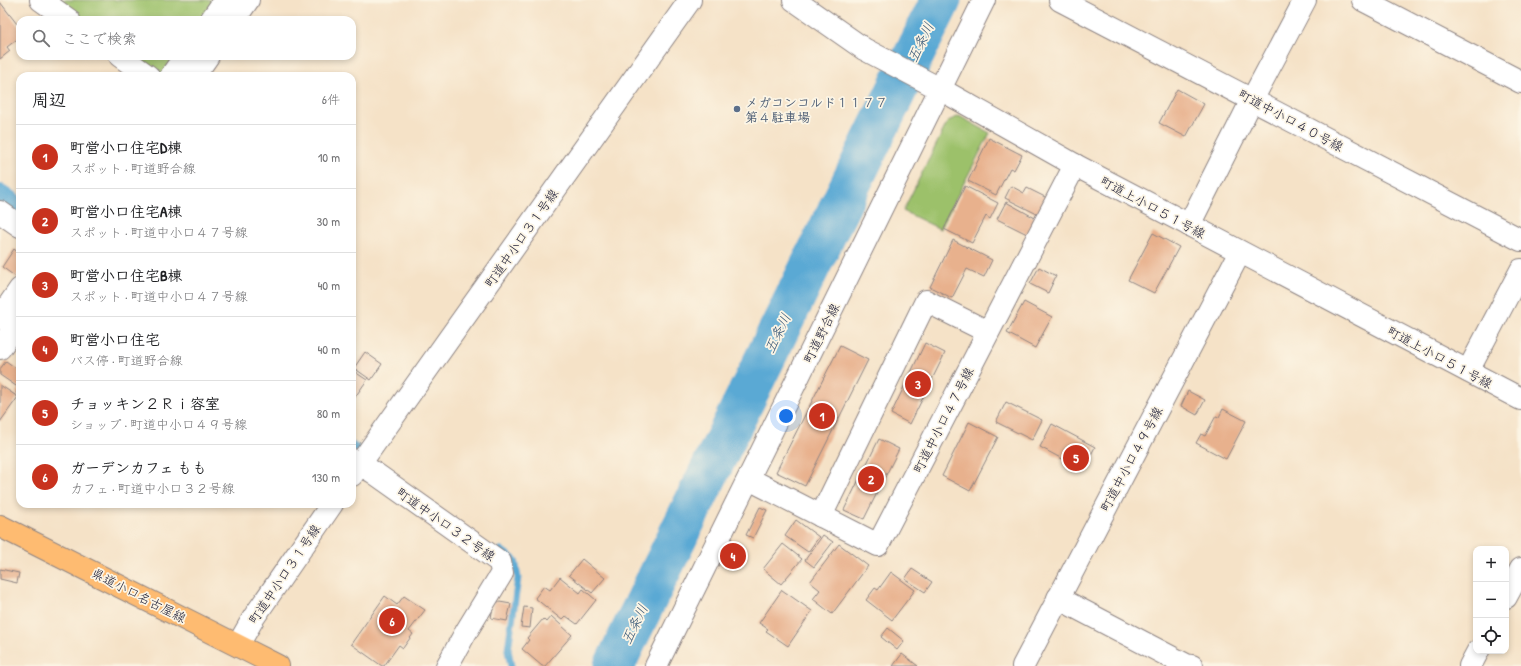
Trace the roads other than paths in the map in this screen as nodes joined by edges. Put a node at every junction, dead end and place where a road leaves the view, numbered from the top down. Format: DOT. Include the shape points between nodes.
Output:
graph roads {
  1 [pos="41,0"];
  2 [pos="225,0"];
  3 [pos="248,0"];
  4 [pos="690,0"];
  5 [pos="794,0"];
  6 [pos="984,0"];
  7 [pos="1060,0"];
  8 [pos="1305,0"];
  9 [pos="1363,0"];
  10 [pos="63,16"];
  11 [pos="214,16"];
  12 [pos="237,16"];
  13 [pos="126,60"];
  14 [pos="182,60"];
  15 [pos="205,60"];
  16 [pos="142,72"];
  17 [pos="174,72"];
  18 [pos="197,72"];
  19 [pos="1521,82"];
  20 [pos="936,86"];
  21 [pos="1252,100"];
  22 [pos="1075,165"];
  23 [pos="0,212"];
  24 [pos="16,223"];
  25 [pos="1189,225"];
  26 [pos="1521,240"];
  27 [pos="1240,252"];
  28 [pos="1521,270"];
  29 [pos="16,295"];
  30 [pos="0,318"];
  31 [pos="16,326"];
  32 [pos="988,332"];
  33 [pos="0,348"];
  34 [pos="1468,371"];
  35 [pos="1521,399"];
  36 [pos="356,464"];
  37 [pos="356,468"];
  38 [pos="749,478"];
  39 [pos="329,508"];
  40 [pos="821,516"];
  41 [pos="0,526"];
  42 [pos="1521,569"];
  43 [pos="1509,591"];
  44 [pos="1058,598"];
  45 [pos="238,645"];
  46 [pos="1476,654"];
  47 [pos="278,666"];
  48 [pos="447,666"];
  49 [pos="656,666"];
  50 [pos="1023,666"];
  51 [pos="1188,666"];
  52 [pos="1470,666"];
  1 -- 10 [label="street"];
  2 -- 11 [label="street"];
  3 -- 12 [label="street"];
  4 -- 36 [label="street, 町道中小口３１号線"];
  5 -- 20 [label="street, 町道上小口５１号線" via="850,41"];
  6 -- 20 [label="street, 町道野合線"];
  7 -- 21 [label="street, 町道中小口４０号線"];
  8 -- 21 [label="street"];
  9 -- 19 [label="street"];
  13 -- 16 [label="street"];
  14 -- 17 [label="street"];
  15 -- 18 [label="street"];
  20 -- 22 [label="street, 町道上小口５１号線"];
  20 -- 38 [label="street, 町道野合線"];
  21 -- 25 [label="street"];
  21 -- 26 [label="street, 町道中小口４０号線"];
  22 -- 25 [label="street, 町道上小口５１号線"];
  22 -- 32 [label="street, 町道中小口４７号線"];
  23 -- 24 [label="street"];
  25 -- 27 [label="street, 町道上小口５１号線"];
  27 -- 34 [label="street, 町道上小口５１号線"];
  27 -- 44 [label="street, 町道中小口４９号線"];
  28 -- 34 [label="street"];
  29 -- 30 [label="street"];
  31 -- 33 [label="street"];
  32 -- 40 [label="street, 町道中小口４７号線" via="878,545"];
  32 -- 40 [label="street" via="926,301"];
  34 -- 35 [label="street, 町道上小口５１号線"];
  37 -- 48 [label="street, 町道中小口３２号線" via="373,472 500,562 502,573"];
  38 -- 40 [label="street, 町道中小口４７号線"];
  38 -- 49 [label="street, 町道野合線"];
  39 -- 45 [label="street, 町道中小口３１号線" via="254,617"];
  41 -- 45 [label="main road, 県道小口名古屋線"];
  42 -- 43 [label="street"];
  44 -- 50 [label="street, 町道中小口４９号線"];
  44 -- 51 [label="street"];
  45 -- 47 [label="main road, 県道小口名古屋線"];
  46 -- 52 [label="street"];
}
